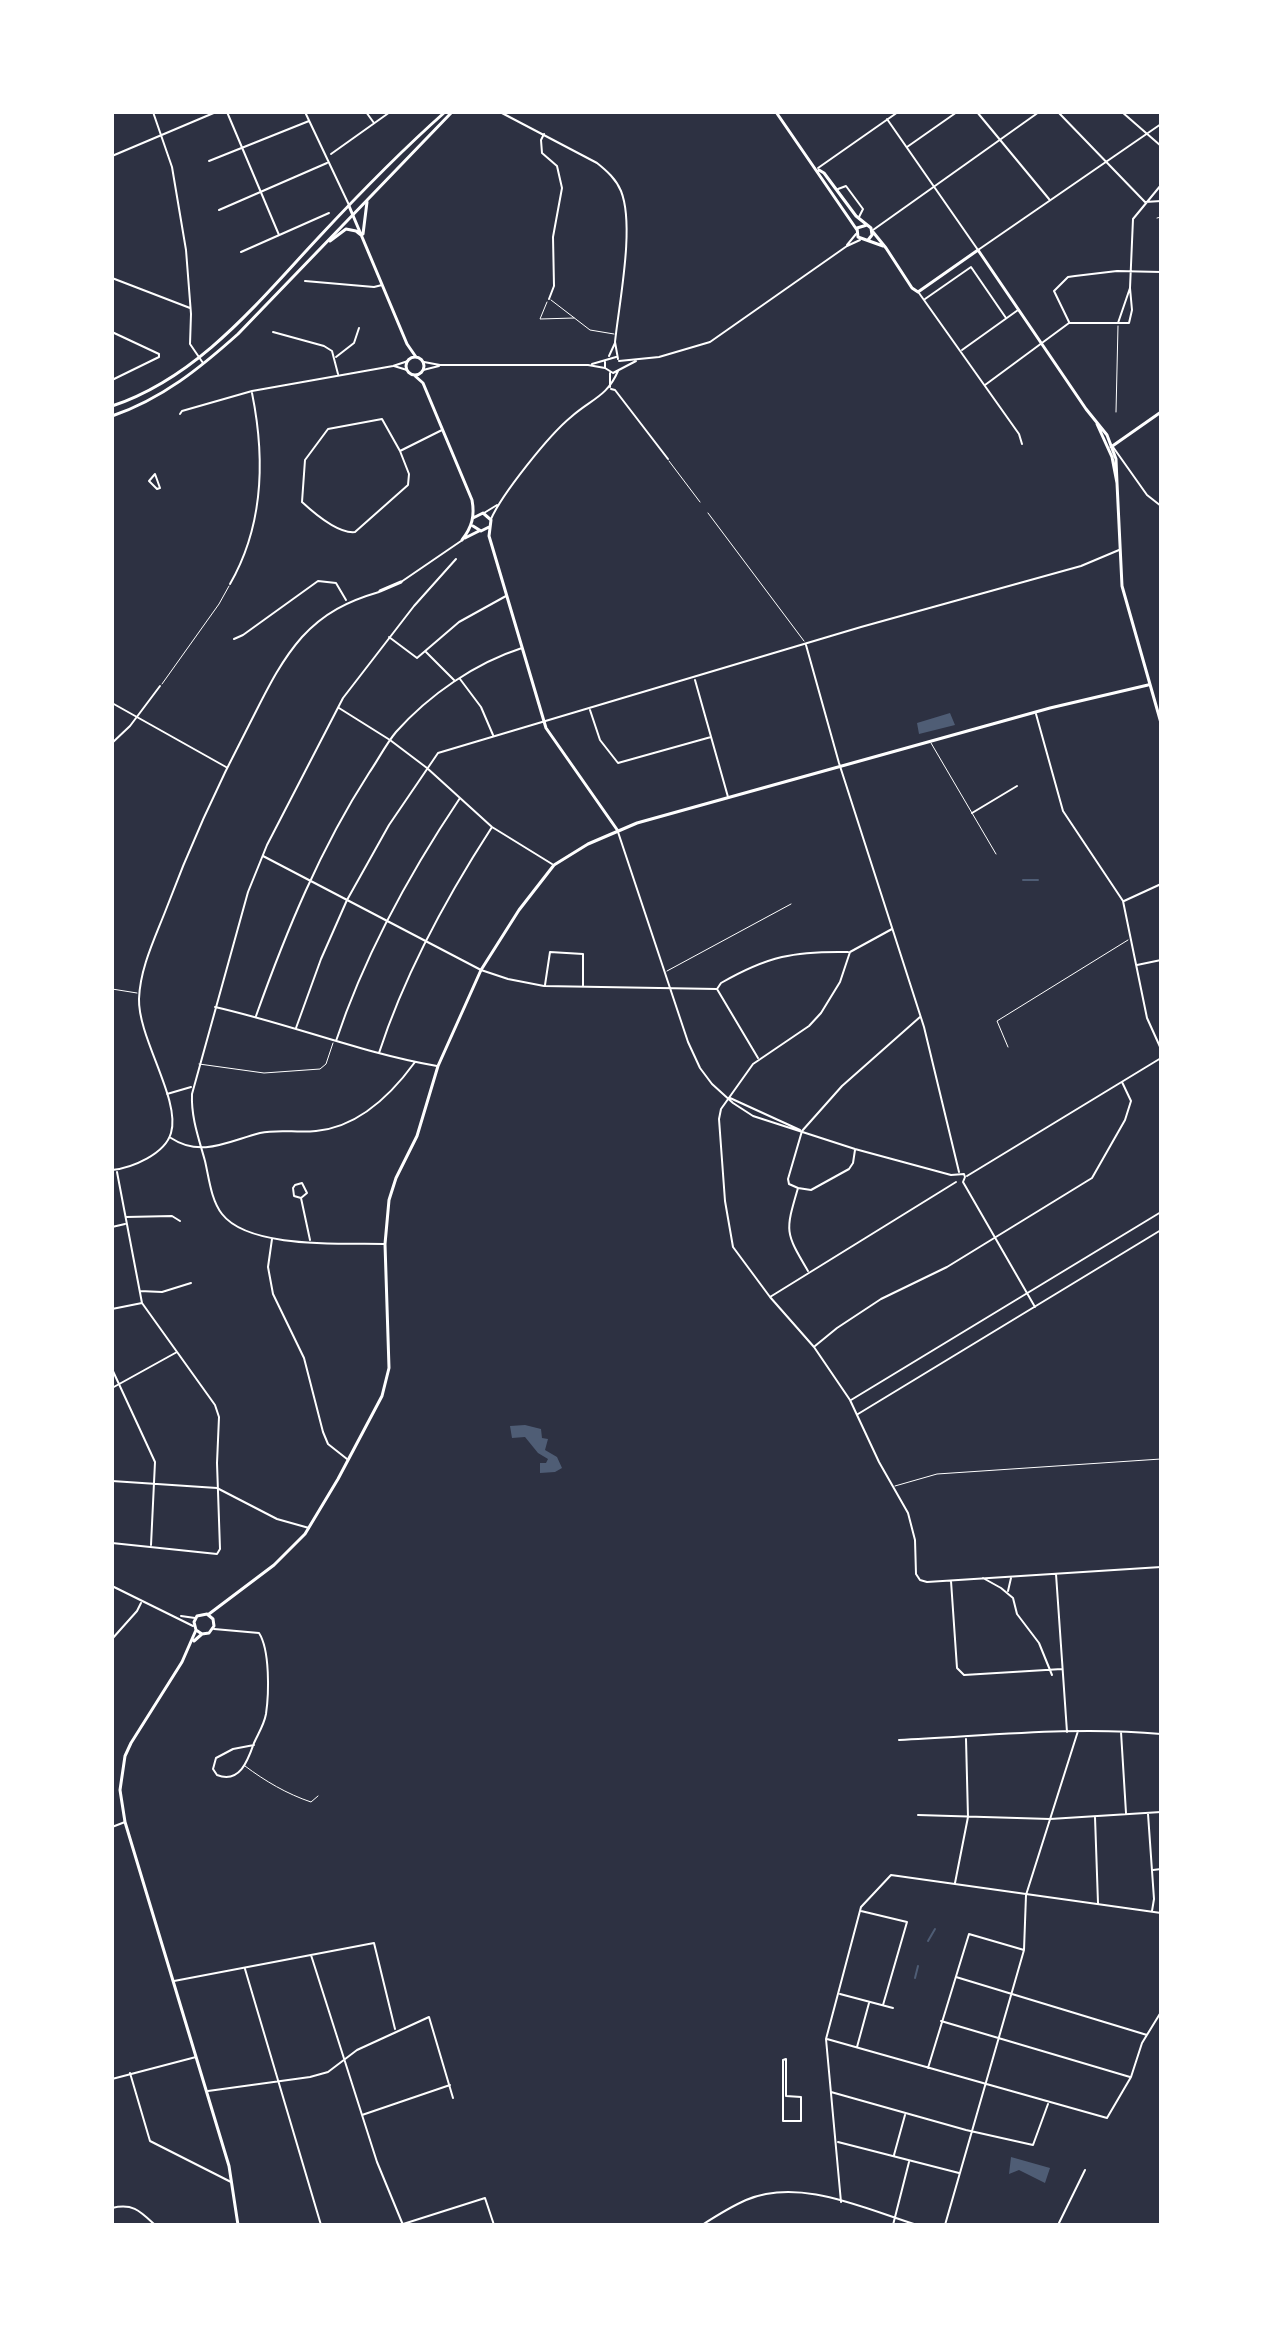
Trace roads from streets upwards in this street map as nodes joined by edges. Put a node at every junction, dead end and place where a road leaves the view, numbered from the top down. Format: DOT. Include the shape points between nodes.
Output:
graph roads {
  1 [pos="153,112"];
  2 [pos="216,112"];
  3 [pos="227,112"];
  4 [pos="305,112"];
  5 [pos="366,112"];
  6 [pos="390,112"];
  7 [pos="445,112"];
  8 [pos="452,112"];
  9 [pos="500,112"];
  10 [pos="776,112"];
  11 [pos="898,112"];
  12 [pos="957,112"];
  13 [pos="977,112"];
  14 [pos="1039,112"];
  15 [pos="1058,112"];
  16 [pos="1122,112"];
  17 [pos="887,119"];
  18 [pos="309,121"];
  19 [pos="374,123"];
  20 [pos="1161,124"];
  21 [pos="544,134"];
  22 [pos="1147,134"];
  23 [pos="161,136"];
  24 [pos="998,141"];
  25 [pos="1161,146"];
  26 [pos="241,147"];
  27 [pos="906,148"];
  28 [pos="331,154"];
  29 [pos="112,156"];
  30 [pos="1107,160"];
  31 [pos="209,161"];
  32 [pos="327,163"];
  33 [pos="817,169"];
  34 [pos="1161,185"];
  35 [pos="933,187"];
  36 [pos="837,189"];
  37 [pos="260,193"];
  38 [pos="368,198"];
  39 [pos="1050,200"];
  40 [pos="1161,201"];
  41 [pos="1145,202"];
  42 [pos="349,206"];
  43 [pos="219,210"];
  44 [pos="329,213"];
  45 [pos="352,213"];
  46 [pos="859,218"];
  47 [pos="867,225"];
  48 [pos="856,232"];
  49 [pos="872,232"];
  50 [pos="279,235"];
  51 [pos="363,238"];
  52 [pos="860,240"];
  53 [pos="868,240"];
  54 [pos="847,246"];
  55 [pos="320,248"];
  56 [pos="886,248"];
  57 [pos="978,250"];
  58 [pos="241,252"];
  59 [pos="1132,271"];
  60 [pos="1161,272"];
  61 [pos="112,278"];
  62 [pos="305,281"];
  63 [pos="383,284"];
  64 [pos="1130,288"];
  65 [pos="918,292"];
  66 [pos="549,299"];
  67 [pos="924,300"];
  68 [pos="191,309"];
  69 [pos="1019,310"];
  70 [pos="1006,318"];
  71 [pos="1069,323"];
  72 [pos="1118,324"];
  73 [pos="1123,324"];
  74 [pos="359,328"];
  75 [pos="1123,330"];
  76 [pos="112,332"];
  77 [pos="273,332"];
  78 [pos="615,342"];
  79 [pos="407,344"];
  80 [pos="1041,344"];
  81 [pos="961,351"];
  82 [pos="416,357"];
  83 [pos="198,358"];
  84 [pos="335,358"];
  85 [pos="408,360"];
  86 [pos="607,360"];
  87 [pos="619,360"];
  88 [pos="637,361"];
  89 [pos="424,362"];
  90 [pos="204,364"];
  91 [pos="440,365"];
  92 [pos="588,365"];
  93 [pos="393,366"];
  94 [pos="605,368"];
  95 [pos="407,370"];
  96 [pos="619,370"];
  97 [pos="423,371"];
  98 [pos="610,372"];
  99 [pos="338,375"];
  100 [pos="414,375"];
  101 [pos="112,380"];
  102 [pos="423,383"];
  103 [pos="985,385"];
  104 [pos="610,388"];
  105 [pos="252,391"];
  106 [pos="112,406"];
  107 [pos="1161,412"];
  108 [pos="180,414"];
  109 [pos="112,416"];
  110 [pos="444,429"];
  111 [pos="1022,444"];
  112 [pos="1111,447"];
  113 [pos="400,451"];
  114 [pos="668,459"];
  115 [pos="1123,460"];
  116 [pos="1117,463"];
  117 [pos="1117,483"];
  118 [pos="472,500"];
  119 [pos="498,504"];
  120 [pos="1161,506"];
  121 [pos="484,513"];
  122 [pos="473,520"];
  123 [pos="491,520"];
  124 [pos="489,527"];
  125 [pos="480,531"];
  126 [pos="462,540"];
  127 [pos="492,546"];
  128 [pos="1121,550"];
  129 [pos="456,559"];
  130 [pos="401,582"];
  131 [pos="230,584"];
  132 [pos="380,591"];
  133 [pos="507,596"];
  134 [pos="347,601"];
  135 [pos="389,637"];
  136 [pos="234,639"];
  137 [pos="806,643"];
  138 [pos="522,648"];
  139 [pos="426,652"];
  140 [pos="695,678"];
  141 [pos="457,680"];
  142 [pos="1148,685"];
  143 [pos="160,686"];
  144 [pos="112,703"];
  145 [pos="338,708"];
  146 [pos="590,709"];
  147 [pos="1036,713"];
  148 [pos="136,718"];
  149 [pos="544,722"];
  150 [pos="1161,723"];
  151 [pos="494,736"];
  152 [pos="711,737"];
  153 [pos="390,740"];
  154 [pos="112,743"];
  155 [pos="227,767"];
  156 [pos="841,767"];
  157 [pos="427,768"];
  158 [pos="1017,786"];
  159 [pos="460,798"];
  160 [pos="728,798"];
  161 [pos="972,813"];
  162 [pos="492,827"];
  163 [pos="618,831"];
  164 [pos="262,856"];
  165 [pos="554,865"];
  166 [pos="310,881"];
  167 [pos="1161,884"];
  168 [pos="347,900"];
  169 [pos="1123,901"];
  170 [pos="387,921"];
  171 [pos="892,929"];
  172 [pos="426,941"];
  173 [pos="850,952"];
  174 [pos="1161,960"];
  175 [pos="1136,965"];
  176 [pos="481,970"];
  177 [pos="544,986"];
  178 [pos="583,987"];
  179 [pos="670,988"];
  180 [pos="717,989"];
  181 [pos="214,1007"];
  182 [pos="256,1016"];
  183 [pos="921,1017"];
  184 [pos="296,1028"];
  185 [pos="335,1041"];
  186 [pos="1161,1049"];
  187 [pos="379,1053"];
  188 [pos="1161,1058"];
  189 [pos="759,1059"];
  190 [pos="415,1062"];
  191 [pos="438,1066"];
  192 [pos="1122,1082"];
  193 [pos="193,1087"];
  194 [pos="166,1094"];
  195 [pos="728,1098"];
  196 [pos="802,1131"];
  197 [pos="170,1137"];
  198 [pos="201,1148"];
  199 [pos="855,1149"];
  200 [pos="114,1170"];
  201 [pos="959,1172"];
  202 [pos="955,1175"];
  203 [pos="965,1176"];
  204 [pos="956,1182"];
  205 [pos="963,1182"];
  206 [pos="798,1188"];
  207 [pos="301,1198"];
  208 [pos="1161,1212"];
  209 [pos="125,1217"];
  210 [pos="180,1221"];
  211 [pos="126,1223"];
  212 [pos="112,1227"];
  213 [pos="1161,1230"];
  214 [pos="272,1238"];
  215 [pos="995,1238"];
  216 [pos="310,1241"];
  217 [pos="385,1244"];
  218 [pos="808,1271"];
  219 [pos="191,1283"];
  220 [pos="139,1290"];
  221 [pos="1028,1294"];
  222 [pos="770,1297"];
  223 [pos="142,1303"];
  224 [pos="1035,1307"];
  225 [pos="112,1309"];
  226 [pos="814,1347"];
  227 [pos="177,1352"];
  228 [pos="112,1369"];
  229 [pos="120,1383"];
  230 [pos="112,1388"];
  231 [pos="850,1400"];
  232 [pos="857,1415"];
  233 [pos="348,1459"];
  234 [pos="112,1481"];
  235 [pos="154,1483"];
  236 [pos="217,1488"];
  237 [pos="309,1528"];
  238 [pos="112,1543"];
  239 [pos="151,1547"];
  240 [pos="1161,1567"];
  241 [pos="1056,1573"];
  242 [pos="1011,1576"];
  243 [pos="982,1577"];
  244 [pos="951,1580"];
  245 [pos="112,1586"];
  246 [pos="1007,1592"];
  247 [pos="141,1601"];
  248 [pos="222,1605"];
  249 [pos="209,1614"];
  250 [pos="176,1615"];
  251 [pos="195,1618"];
  252 [pos="214,1624"];
  253 [pos="195,1628"];
  254 [pos="202,1634"];
  255 [pos="112,1639"];
  256 [pos="192,1644"];
  257 [pos="1062,1669"];
  258 [pos="1050,1670"];
  259 [pos="1052,1675"];
  260 [pos="1121,1730"];
  261 [pos="1078,1731"];
  262 [pos="1067,1732"];
  263 [pos="1161,1734"];
  264 [pos="966,1737"];
  265 [pos="899,1740"];
  266 [pos="254,1745"];
  267 [pos="1161,1812"];
  268 [pos="1148,1813"];
  269 [pos="1126,1814"];
  270 [pos="918,1815"];
  271 [pos="1095,1816"];
  272 [pos="968,1817"];
  273 [pos="1050,1819"];
  274 [pos="125,1822"];
  275 [pos="112,1827"];
  276 [pos="1161,1869"];
  277 [pos="1152,1870"];
  278 [pos="955,1884"];
  279 [pos="1026,1895"];
  280 [pos="1098,1904"];
  281 [pos="860,1910"];
  282 [pos="1152,1912"];
  283 [pos="1161,1913"];
  284 [pos="1024,1950"];
  285 [pos="311,1955"];
  286 [pos="245,1967"];
  287 [pos="956,1977"];
  288 [pos="174,1981"];
  289 [pos="1012,1992"];
  290 [pos="838,1993"];
  291 [pos="869,2002"];
  292 [pos="883,2005"];
  293 [pos="893,2008"];
  294 [pos="1161,2012"];
  295 [pos="941,2021"];
  296 [pos="395,2030"];
  297 [pos="1148,2036"];
  298 [pos="999,2037"];
  299 [pos="826,2039"];
  300 [pos="856,2048"];
  301 [pos="196,2057"];
  302 [pos="343,2059"];
  303 [pos="783,2060"];
  304 [pos="928,2069"];
  305 [pos="130,2073"];
  306 [pos="1131,2077"];
  307 [pos="112,2079"];
  308 [pos="278,2080"];
  309 [pos="986,2084"];
  310 [pos="450,2085"];
  311 [pos="206,2091"];
  312 [pos="830,2091"];
  313 [pos="453,2098"];
  314 [pos="1049,2102"];
  315 [pos="905,2114"];
  316 [pos="361,2115"];
  317 [pos="972,2132"];
  318 [pos="836,2141"];
  319 [pos="894,2158"];
  320 [pos="909,2162"];
  321 [pos="1085,2170"];
  322 [pos="960,2174"];
  323 [pos="232,2183"];
  324 [pos="841,2202"];
  325 [pos="112,2208"];
  326 [pos="894,2218"];
  327 [pos="155,2225"];
  328 [pos="238,2225"];
  329 [pos="321,2225"];
  330 [pos="402,2225"];
  331 [pos="494,2225"];
  332 [pos="702,2225"];
  333 [pos="893,2225"];
  334 [pos="917,2225"];
  335 [pos="945,2225"];
  336 [pos="1058,2225"];
  1 -- 23 [label="street"];
  2 -- 23 [label="street"];
  3 -- 26 [label="street"];
  4 -- 18 [label="street"];
  5 -- 19 [label="street"];
  6 -- 19 [label="street"];
  7 -- 42 [label="street"];
  8 -- 38 [label="street"];
  9 -- 21 [label="street"];
  10 -- 33 [label="street"];
  11 -- 17 [label="street"];
  12 -- 27 [label="street"];
  13 -- 24 [label="street"];
  14 -- 24 [label="street"];
  15 -- 30 [label="street"];
  16 -- 22 [label="street"];
  17 -- 27 [label="street"];
  17 -- 33 [label="street"];
  18 -- 26 [label="street"];
  18 -- 32 [label="street"];
  19 -- 28 [label="street"];
  20 -- 22 [label="street"];
  21 -- 66 [label="street" via="542,153 557,166 562,188"];
  21 -- 78 [label="street" via="597,163 622,194 626,236"];
  22 -- 25 [label="street"];
  22 -- 30 [label="street"];
  23 -- 29 [label="street"];
  23 -- 68 [label="street" via="172,167"];
  24 -- 35 [label="street"];
  24 -- 39 [label="street"];
  26 -- 31 [label="street"];
  26 -- 37 [label="street"];
  27 -- 35 [label="street"];
  30 -- 39 [label="street"];
  30 -- 41 [label="street"];
  32 -- 37 [label="street"];
  32 -- 42 [label="street"];
  33 -- 36 [label="street"];
  33 -- 48 [label="street"];
  34 -- 41 [label="street"];
  35 -- 49 [label="street"];
  35 -- 57 [label="street"];
  36 -- 46 [label="street"];
  36 -- 46 [label="street" via="846,186 863,209"];
  37 -- 43 [label="street"];
  37 -- 50 [label="street"];
  38 -- 45 [label="street"];
  38 -- 51 [label="street"];
  39 -- 57 [label="street"];
  40 -- 41 [label="street"];
  41 -- 59 [label="street" via="1133,219"];
  42 -- 45 [label="street"];
  42 -- 83 [label="street"];
  44 -- 50 [label="street"];
  45 -- 51 [label="street"];
  45 -- 55 [label="street"];
  46 -- 47 [label="street"];
  47 -- 48 [label="street"];
  47 -- 49 [label="street"];
  48 -- 52 [label="street"];
  48 -- 54 [label="street"];
  49 -- 53 [label="street"];
  49 -- 56 [label="street"];
  50 -- 58 [label="street"];
  51 -- 55 [label="street" via="346,229"];
  51 -- 63 [label="street"];
  52 -- 53 [label="street"];
  52 -- 54 [label="street"];
  53 -- 56 [label="street"];
  54 -- 88 [label="street" via="710,342"];
  55 -- 90 [label="street"];
  56 -- 65 [label="street"];
  57 -- 65 [label="street"];
  57 -- 69 [label="street"];
  59 -- 60 [label="street"];
  59 -- 64 [label="street"];
  59 -- 71 [label="street" via="1075,276 1059,284 1054,291"];
  61 -- 68 [label="street"];
  62 -- 63 [label="street"];
  63 -- 79 [label="street"];
  64 -- 72 [label="street"];
  64 -- 73 [label="street" via="1132,310 1129,323"];
  65 -- 67 [label="street"];
  67 -- 70 [label="street" via="971,267"];
  67 -- 81 [label="street"];
  68 -- 83 [label="street" via="190,344"];
  69 -- 70 [label="street"];
  69 -- 80 [label="street"];
  70 -- 81 [label="street"];
  71 -- 72 [label="street"];
  71 -- 80 [label="street"];
  72 -- 73 [label="street"];
  73 -- 75 [label="street"];
  74 -- 84 [label="street" via="354,343"];
  76 -- 101 [label="street" via="159,354"];
  77 -- 84 [label="street" via="324,346"];
  78 -- 86 [label="street"];
  78 -- 87 [label="street"];
  79 -- 82 [label="street"];
  79 -- 85 [label="street"];
  80 -- 103 [label="street"];
  80 -- 112 [label="street"];
  81 -- 103 [label="street"];
  82 -- 85 [label="street"];
  82 -- 89 [label="street"];
  83 -- 90 [label="street"];
  83 -- 106 [label="street" via="162,383"];
  84 -- 99 [label="street"];
  85 -- 93 [label="street"];
  85 -- 95 [label="street"];
  86 -- 87 [label="street"];
  86 -- 92 [label="street"];
  86 -- 94 [label="street"];
  87 -- 88 [label="street"];
  87 -- 96 [label="street"];
  88 -- 96 [label="street"];
  89 -- 91 [label="street"];
  89 -- 97 [label="street"];
  90 -- 109 [label="street" via="156,397"];
  91 -- 92 [label="street"];
  91 -- 97 [label="street"];
  92 -- 94 [label="street"];
  93 -- 95 [label="street"];
  93 -- 99 [label="street"];
  94 -- 98 [label="street"];
  95 -- 100 [label="street"];
  96 -- 98 [label="street"];
  96 -- 104 [label="street"];
  97 -- 100 [label="street"];
  97 -- 102 [label="street"];
  98 -- 104 [label="street"];
  99 -- 105 [label="street"];
  100 -- 102 [label="street"];
  102 -- 110 [label="street"];
  103 -- 111 [label="street"];
  104 -- 114 [label="street"];
  104 -- 119 [label="street" via="569,418"];
  105 -- 108 [label="street"];
  105 -- 131 [label="street" via="260,438 259,490 245,550"];
  107 -- 112 [label="street"];
  110 -- 113 [label="street"];
  110 -- 118 [label="street"];
  112 -- 115 [label="street"];
  112 -- 116 [label="street"];
  112 -- 117 [label="street"];
  113 -- 113 [label="street" via="382,419 328,429 305,460 302,502 340,529 355,532 408,485"];
  115 -- 116 [label="street"];
  115 -- 120 [label="street"];
  116 -- 117 [label="street"];
  117 -- 128 [label="street"];
  118 -- 121 [label="street"];
  118 -- 122 [label="street"];
  119 -- 121 [label="street"];
  119 -- 123 [label="street"];
  121 -- 122 [label="street"];
  121 -- 123 [label="street"];
  122 -- 125 [label="street"];
  122 -- 126 [label="street"];
  123 -- 124 [label="street"];
  124 -- 125 [label="street"];
  124 -- 127 [label="street"];
  125 -- 126 [label="street"];
  125 -- 127 [label="street"];
  126 -- 130 [label="street"];
  127 -- 133 [label="street"];
  128 -- 137 [label="street" via="1081,566"];
  128 -- 142 [label="street" via="1122,586"];
  129 -- 135 [label="street"];
  130 -- 132 [label="street"];
  132 -- 134 [label="street"];
  133 -- 138 [label="street"];
  133 -- 139 [label="street" via="459,622"];
  134 -- 136 [label="street" via="336,583 318,581"];
  134 -- 155 [label="street" via="313,626 283,661"];
  135 -- 139 [label="street" via="417,658"];
  135 -- 145 [label="street"];
  137 -- 140 [label="street"];
  137 -- 156 [label="street"];
  138 -- 141 [label="street"];
  138 -- 149 [label="street"];
  139 -- 141 [label="street"];
  140 -- 146 [label="street"];
  140 -- 152 [label="street"];
  141 -- 151 [label="street" via="481,707"];
  141 -- 153 [label="street"];
  142 -- 147 [label="street"];
  142 -- 150 [label="street"];
  143 -- 148 [label="street"];
  144 -- 148 [label="street"];
  145 -- 153 [label="street"];
  145 -- 164 [label="street"];
  146 -- 149 [label="street"];
  146 -- 152 [label="street" via="600,740 618,763"];
  147 -- 156 [label="street"];
  147 -- 169 [label="street" via="1063,811"];
  148 -- 154 [label="street"];
  148 -- 155 [label="street"];
  149 -- 151 [label="street"];
  149 -- 163 [label="street"];
  151 -- 157 [label="street" via="438,753"];
  152 -- 160 [label="street"];
  153 -- 157 [label="street"];
  153 -- 166 [label="street"];
  155 -- 194 [label="street" via="146,961 142,1021"];
  156 -- 160 [label="street"];
  156 -- 171 [label="street"];
  157 -- 159 [label="street"];
  157 -- 168 [label="street"];
  158 -- 161 [label="street"];
  159 -- 162 [label="street"];
  159 -- 170 [label="street"];
  160 -- 163 [label="street"];
  162 -- 165 [label="street"];
  162 -- 172 [label="street"];
  163 -- 165 [label="street"];
  163 -- 179 [label="street"];
  164 -- 166 [label="street"];
  164 -- 181 [label="street"];
  165 -- 176 [label="street"];
  166 -- 168 [label="street"];
  166 -- 182 [label="street"];
  167 -- 169 [label="street"];
  168 -- 170 [label="street"];
  168 -- 184 [label="street"];
  169 -- 175 [label="street"];
  170 -- 172 [label="street"];
  170 -- 185 [label="street"];
  171 -- 173 [label="street"];
  171 -- 183 [label="street"];
  172 -- 176 [label="street"];
  172 -- 187 [label="street"];
  173 -- 180 [label="street" via="763,960"];
  173 -- 189 [label="street" via="821,1013"];
  174 -- 175 [label="street"];
  175 -- 186 [label="street" via="1147,1018"];
  176 -- 177 [label="street"];
  176 -- 191 [label="street"];
  177 -- 178 [label="street"];
  177 -- 178 [label="street" via="550,952 583,954"];
  178 -- 179 [label="street"];
  179 -- 180 [label="street"];
  179 -- 195 [label="street" via="700,1068"];
  180 -- 189 [label="street"];
  181 -- 182 [label="street"];
  181 -- 193 [label="street"];
  182 -- 184 [label="street"];
  183 -- 196 [label="street" via="842,1086"];
  183 -- 201 [label="street"];
  184 -- 185 [label="street"];
  185 -- 187 [label="street"];
  187 -- 190 [label="street"];
  188 -- 192 [label="street"];
  189 -- 195 [label="street"];
  190 -- 191 [label="street"];
  190 -- 198 [label="street" via="394,1091 335,1127 261,1133"];
  191 -- 217 [label="street" via="417,1136 392,1189"];
  192 -- 203 [label="street"];
  192 -- 215 [label="street" via="1131,1101 1092,1178"];
  193 -- 194 [label="street"];
  193 -- 198 [label="street"];
  194 -- 197 [label="street"];
  195 -- 196 [label="street"];
  195 -- 222 [label="street" via="719,1119 730,1238"];
  196 -- 199 [label="street"];
  196 -- 206 [label="street" via="788,1179"];
  197 -- 198 [label="street"];
  197 -- 200 [label="street" via="154,1153"];
  198 -- 214 [label="street" via="223,1215 241,1230"];
  199 -- 202 [label="street"];
  199 -- 206 [label="street" via="849,1169 811,1190"];
  200 -- 209 [label="street"];
  201 -- 202 [label="street"];
  201 -- 203 [label="street"];
  202 -- 204 [label="street"];
  203 -- 205 [label="street"];
  204 -- 205 [label="street"];
  204 -- 218 [label="street"];
  205 -- 215 [label="street"];
  206 -- 218 [label="street" via="788,1237"];
  207 -- 216 [label="street"];
  208 -- 221 [label="street"];
  209 -- 210 [label="street" via="172,1216"];
  209 -- 211 [label="street"];
  211 -- 212 [label="street"];
  211 -- 220 [label="street"];
  213 -- 224 [label="street"];
  214 -- 216 [label="street"];
  214 -- 233 [label="street" via="268,1267 273,1294 304,1358 328,1444"];
  215 -- 221 [label="street"];
  215 -- 226 [label="street" via="881,1299"];
  216 -- 217 [label="street"];
  217 -- 233 [label="street" via="389,1368 382,1396"];
  218 -- 222 [label="street"];
  219 -- 220 [label="street" via="162,1292"];
  220 -- 223 [label="street"];
  221 -- 224 [label="street"];
  221 -- 231 [label="street"];
  222 -- 226 [label="street"];
  223 -- 225 [label="street"];
  223 -- 227 [label="street"];
  224 -- 232 [label="street"];
  226 -- 231 [label="street"];
  227 -- 229 [label="street"];
  227 -- 236 [label="street" via="219,1417"];
  228 -- 229 [label="street"];
  229 -- 230 [label="street"];
  229 -- 235 [label="street" via="155,1462"];
  231 -- 232 [label="street"];
  232 -- 244 [label="street" via="912,1524 916,1574 920,1580"];
  233 -- 237 [label="street"];
  234 -- 235 [label="street"];
  235 -- 236 [label="street"];
  235 -- 239 [label="street"];
  236 -- 237 [label="street" via="277,1519"];
  236 -- 239 [label="street" via="217,1554"];
  237 -- 248 [label="street"];
  238 -- 239 [label="street"];
  240 -- 241 [label="street"];
  241 -- 242 [label="street"];
  241 -- 257 [label="street"];
  242 -- 243 [label="street"];
  242 -- 246 [label="street"];
  243 -- 244 [label="street"];
  243 -- 246 [label="street"];
  244 -- 258 [label="street" via="960,1672"];
  245 -- 247 [label="street"];
  246 -- 258 [label="street"];
  247 -- 250 [label="street"];
  247 -- 255 [label="street"];
  248 -- 249 [label="street"];
  248 -- 252 [label="street"];
  249 -- 251 [label="street"];
  249 -- 252 [label="street"];
  250 -- 251 [label="street"];
  250 -- 253 [label="street"];
  251 -- 253 [label="street"];
  252 -- 254 [label="street"];
  252 -- 266 [label="street" via="256,1632 264,1645 266,1711"];
  253 -- 254 [label="street"];
  253 -- 256 [label="street"];
  254 -- 256 [label="street"];
  256 -- 274 [label="street" via="125,1756 120,1790"];
  257 -- 258 [label="street"];
  257 -- 262 [label="street"];
  258 -- 259 [label="street"];
  260 -- 261 [label="street"];
  260 -- 263 [label="street"];
  260 -- 269 [label="street"];
  261 -- 262 [label="street"];
  261 -- 273 [label="street"];
  262 -- 264 [label="street"];
  264 -- 265 [label="street"];
  264 -- 272 [label="street"];
  266 -- 266 [label="street" via="216,1758 217,1775 237,1774"];
  267 -- 268 [label="street"];
  268 -- 269 [label="street"];
  268 -- 277 [label="street"];
  269 -- 271 [label="street"];
  270 -- 272 [label="street"];
  271 -- 273 [label="street"];
  271 -- 280 [label="street"];
  272 -- 273 [label="street"];
  272 -- 278 [label="street"];
  273 -- 279 [label="street"];
  274 -- 275 [label="street"];
  274 -- 288 [label="street"];
  276 -- 277 [label="street"];
  277 -- 282 [label="street"];
  278 -- 279 [label="street"];
  278 -- 281 [label="street" via="891,1875"];
  279 -- 280 [label="street"];
  279 -- 284 [label="street"];
  280 -- 282 [label="street"];
  281 -- 290 [label="street"];
  281 -- 292 [label="street" via="907,1922"];
  282 -- 283 [label="street"];
  284 -- 287 [label="street" via="969,1934"];
  284 -- 289 [label="street"];
  285 -- 286 [label="street"];
  285 -- 296 [label="street" via="374,1943"];
  285 -- 302 [label="street"];
  286 -- 288 [label="street"];
  286 -- 308 [label="street"];
  287 -- 289 [label="street"];
  287 -- 295 [label="street"];
  288 -- 301 [label="street"];
  289 -- 297 [label="street"];
  289 -- 298 [label="street"];
  290 -- 291 [label="street"];
  290 -- 299 [label="street"];
  291 -- 292 [label="street"];
  291 -- 300 [label="street"];
  292 -- 293 [label="street"];
  294 -- 297 [label="street"];
  295 -- 298 [label="street"];
  295 -- 304 [label="street"];
  296 -- 302 [label="street"];
  296 -- 310 [label="street" via="429,2017"];
  297 -- 306 [label="street"];
  298 -- 306 [label="street"];
  298 -- 309 [label="street"];
  299 -- 300 [label="street"];
  299 -- 312 [label="street"];
  300 -- 304 [label="street"];
  301 -- 305 [label="street"];
  301 -- 311 [label="street"];
  302 -- 308 [label="street" via="328,2072"];
  302 -- 316 [label="street"];
  303 -- 303 [label="street" via="786,2096 801,2097 801,2121 783,2121"];
  304 -- 309 [label="street"];
  305 -- 307 [label="street"];
  305 -- 323 [label="street" via="150,2141"];
  306 -- 314 [label="street" via="1107,2118"];
  308 -- 311 [label="street"];
  308 -- 329 [label="street"];
  309 -- 314 [label="street"];
  309 -- 317 [label="street"];
  310 -- 313 [label="street"];
  310 -- 316 [label="street"];
  311 -- 323 [label="street"];
  312 -- 315 [label="street"];
  312 -- 318 [label="street"];
  314 -- 317 [label="street" via="1033,2145"];
  315 -- 317 [label="street"];
  315 -- 319 [label="street"];
  316 -- 330 [label="street"];
  317 -- 322 [label="street"];
  318 -- 319 [label="street"];
  318 -- 324 [label="street"];
  319 -- 320 [label="street"];
  320 -- 322 [label="street"];
  320 -- 326 [label="street"];
  321 -- 336 [label="street"];
  322 -- 335 [label="street"];
  323 -- 328 [label="street"];
  324 -- 326 [label="street"];
  324 -- 332 [label="street" via="769,2193 747,2199"];
  325 -- 327 [label="street" via="126,2205"];
  326 -- 333 [label="street"];
  326 -- 334 [label="street"];
  330 -- 331 [label="street" via="485,2198"];
}
